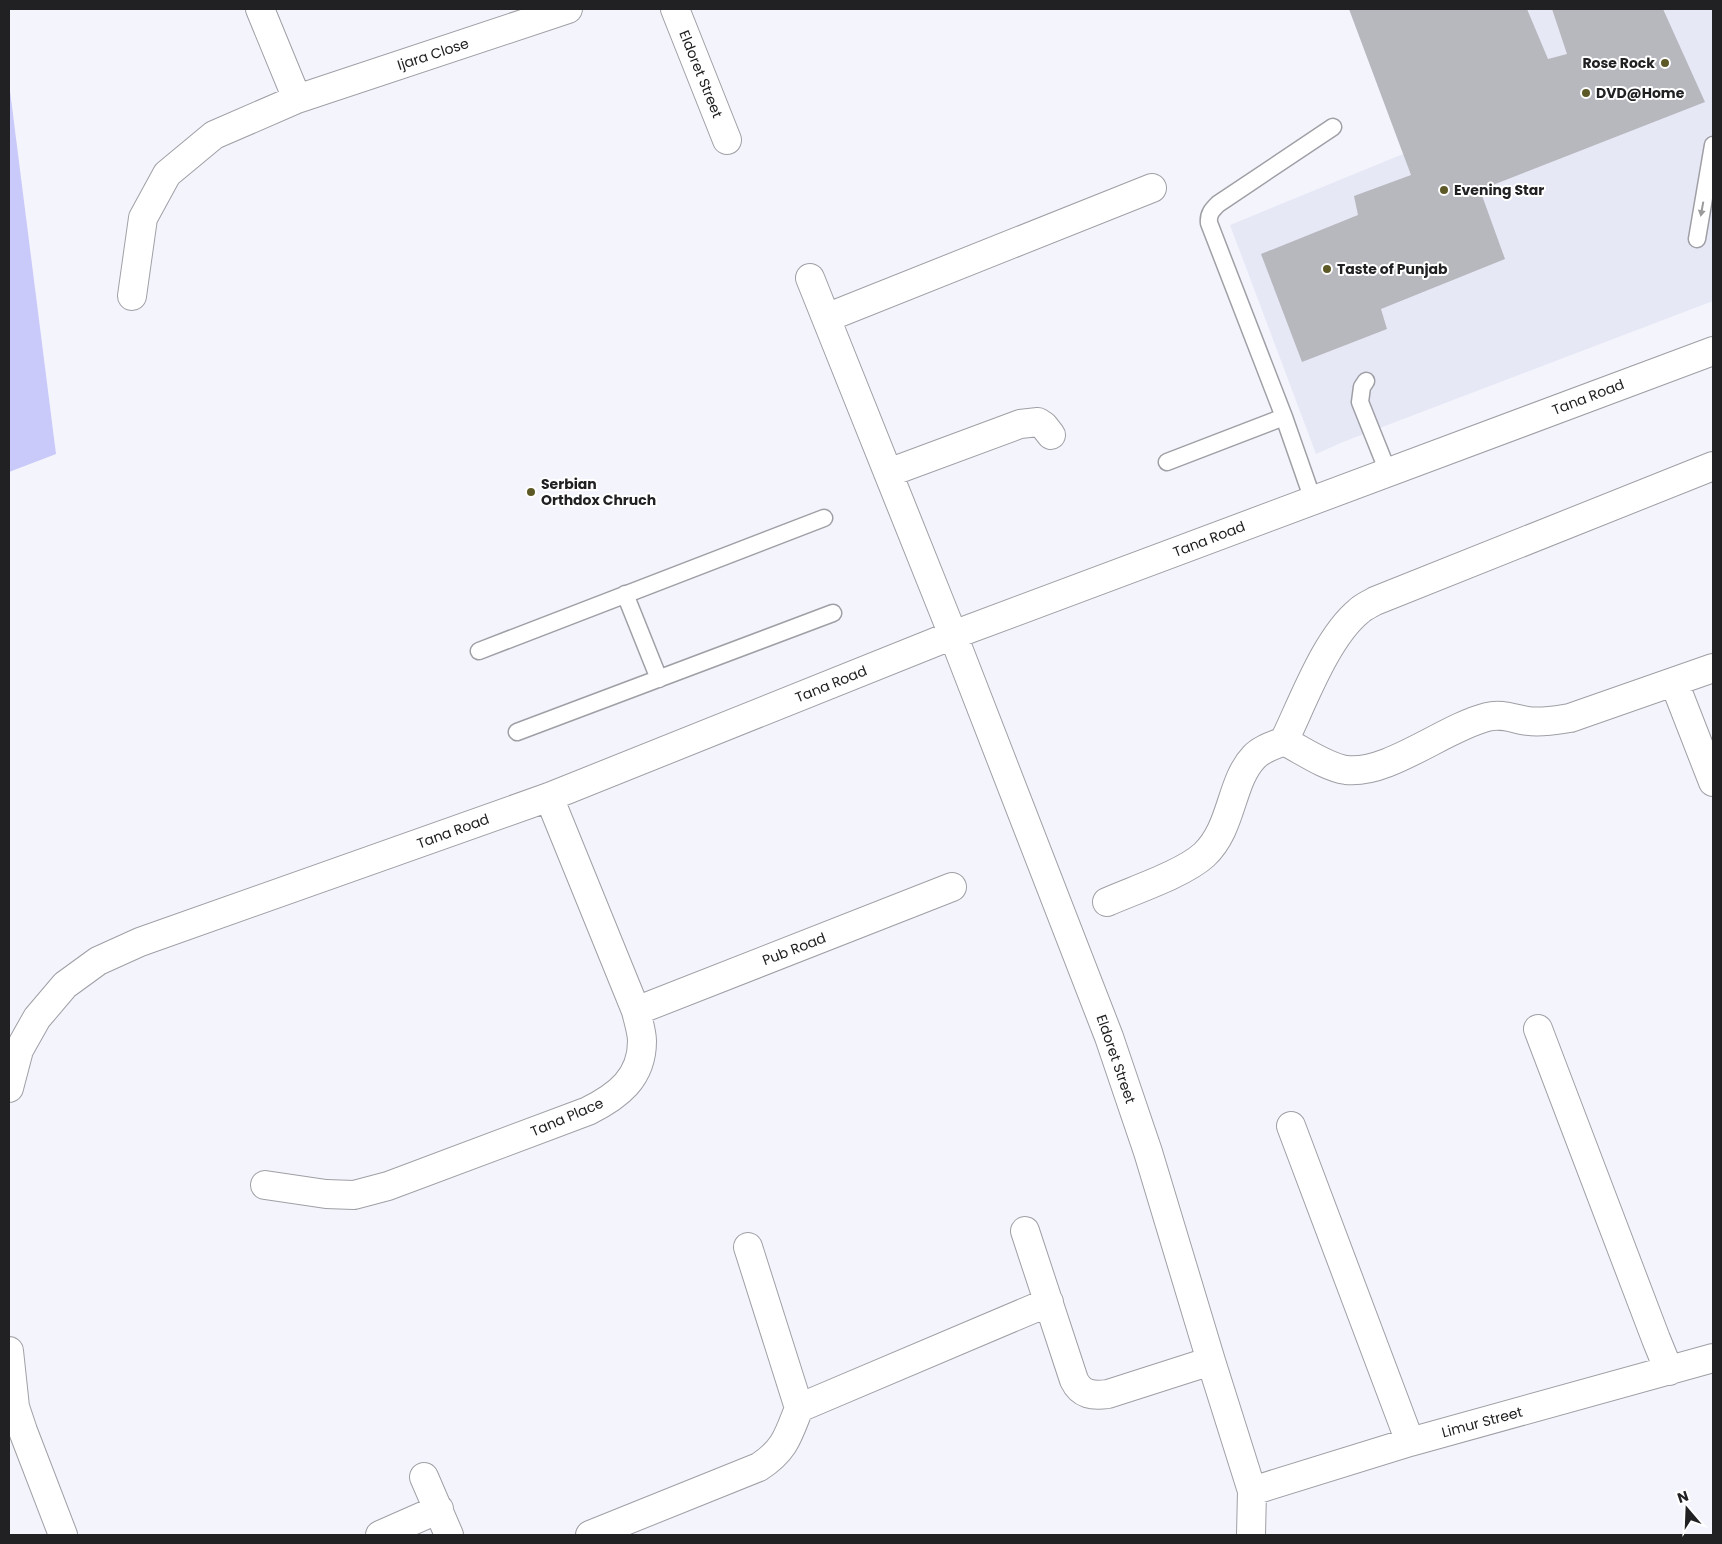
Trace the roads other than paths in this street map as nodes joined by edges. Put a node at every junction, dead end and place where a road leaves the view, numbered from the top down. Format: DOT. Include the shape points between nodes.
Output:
graph roads {
  1 [pos="260,9"];
  2 [pos="568,9"];
  3 [pos="675,9"];
  4 [pos="297,99"];
  5 [pos="1333,127"];
  6 [pos="727,140"];
  7 [pos="1713,145"];
  8 [pos="1152,188"];
  9 [pos="1697,239"];
  10 [pos="810,278"];
  11 [pos="132,296"];
  12 [pos="826,318"];
  13 [pos="1713,351"];
  14 [pos="1366,381"];
  15 [pos="1284,417"];
  16 [pos="1051,435"];
  17 [pos="1167,462"];
  18 [pos="1713,466"];
  19 [pos="1388,472"];
  20 [pos="888,474"];
  21 [pos="1313,500"];
  22 [pos="824,518"];
  23 [pos="625,594"];
  24 [pos="833,613"];
  25 [pos="953,635"];
  26 [pos="479,651"];
  27 [pos="1713,668"];
  28 [pos="659,679"];
  29 [pos="1674,682"];
  30 [pos="517,732"];
  31 [pos="1284,741"];
  32 [pos="1713,782"];
  33 [pos="549,796"];
  34 [pos="952,887"];
  35 [pos="1108,902"];
  36 [pos="636,1010"];
  37 [pos="1538,1029"];
  38 [pos="9,1088"];
  39 [pos="1291,1126"];
  40 [pos="265,1185"];
  41 [pos="1025,1231"];
  42 [pos="748,1246"];
  43 [pos="1049,1302"];
  44 [pos="9,1351"];
  45 [pos="1713,1358"];
  46 [pos="1211,1361"];
  47 [pos="1669,1371"];
  48 [pos="799,1408"];
  49 [pos="1410,1442"];
  50 [pos="424,1477"];
  51 [pos="1252,1492"];
  52 [pos="439,1509"];
  53 [pos="630,1528"];
  54 [pos="64,1535"];
  55 [pos="380,1535"];
  56 [pos="449,1535"];
  57 [pos="590,1535"];
  58 [pos="1251,1535"];
  1 -- 4 [label="street"];
  2 -- 4 [label="street, Ijara Close"];
  3 -- 6 [label="street, Eldoret Street"];
  4 -- 11 [label="street, Ijara Close" via="214,135 168,174 143,218"];
  5 -- 15 [label="lane" via="1218,204 1209,217"];
  7 -- 9 [label="lane, one-way"];
  8 -- 12 [label="street"];
  10 -- 12 [label="street, Eldoret Street"];
  12 -- 20 [label="street, Eldoret Street"];
  13 -- 19 [label="street, Tana Road"];
  14 -- 19 [label="lane" via="1360,402"];
  15 -- 17 [label="lane"];
  15 -- 21 [label="lane"];
  16 -- 20 [label="street" via="1038,422 1020,424"];
  18 -- 31 [label="street" via="1375,601 1358,611 1322,661"];
  19 -- 21 [label="street, Tana Road"];
  20 -- 25 [label="street, Eldoret Street"];
  21 -- 25 [label="street, Tana Road"];
  22 -- 23 [label="lane"];
  23 -- 26 [label="lane"];
  23 -- 28 [label="lane"];
  24 -- 28 [label="lane"];
  25 -- 33 [label="street, Tana Road"];
  25 -- 46 [label="street, Eldoret Street" via="1110,1037"];
  27 -- 29 [label="street"];
  28 -- 30 [label="lane"];
  29 -- 31 [label="street" via="1570,718 1529,721 1503,715 1490,716 1453,729 1373,768 1345,770"];
  29 -- 32 [label="street"];
  31 -- 35 [label="street" via="1254,756 1239,783 1225,826 1204,855 1181,870"];
  33 -- 36 [label="street, Tana Place"];
  33 -- 38 [label="street, Tana Road" via="150,939 98,961 65,985 37,1018 19,1050"];
  34 -- 36 [label="street, Pub Road"];
  36 -- 40 [label="street, Tana Place" via="642,1041 636,1070 626,1086 588,1111 388,1186 354,1195"];
  37 -- 47 [label="street"];
  39 -- 49 [label="street"];
  41 -- 43 [label="street"];
  42 -- 48 [label="street"];
  43 -- 46 [label="street" via="1074,1380 1085,1393 1096,1396 1108,1394"];
  43 -- 48 [label="street"];
  44 -- 54 [label="street" via="18,1415"];
  45 -- 47 [label="street, Limur Street"];
  46 -- 51 [label="street, Eldoret Street"];
  47 -- 49 [label="street, Limur Street"];
  48 -- 53 [label="street" via="786,1441 773,1458"];
  49 -- 51 [label="street, Limur Street"];
  50 -- 52 [label="street"];
  51 -- 58 [label="street, Eldoret Street"];
  52 -- 55 [label="street"];
  52 -- 56 [label="street"];
  53 -- 57 [label="street"];
}
